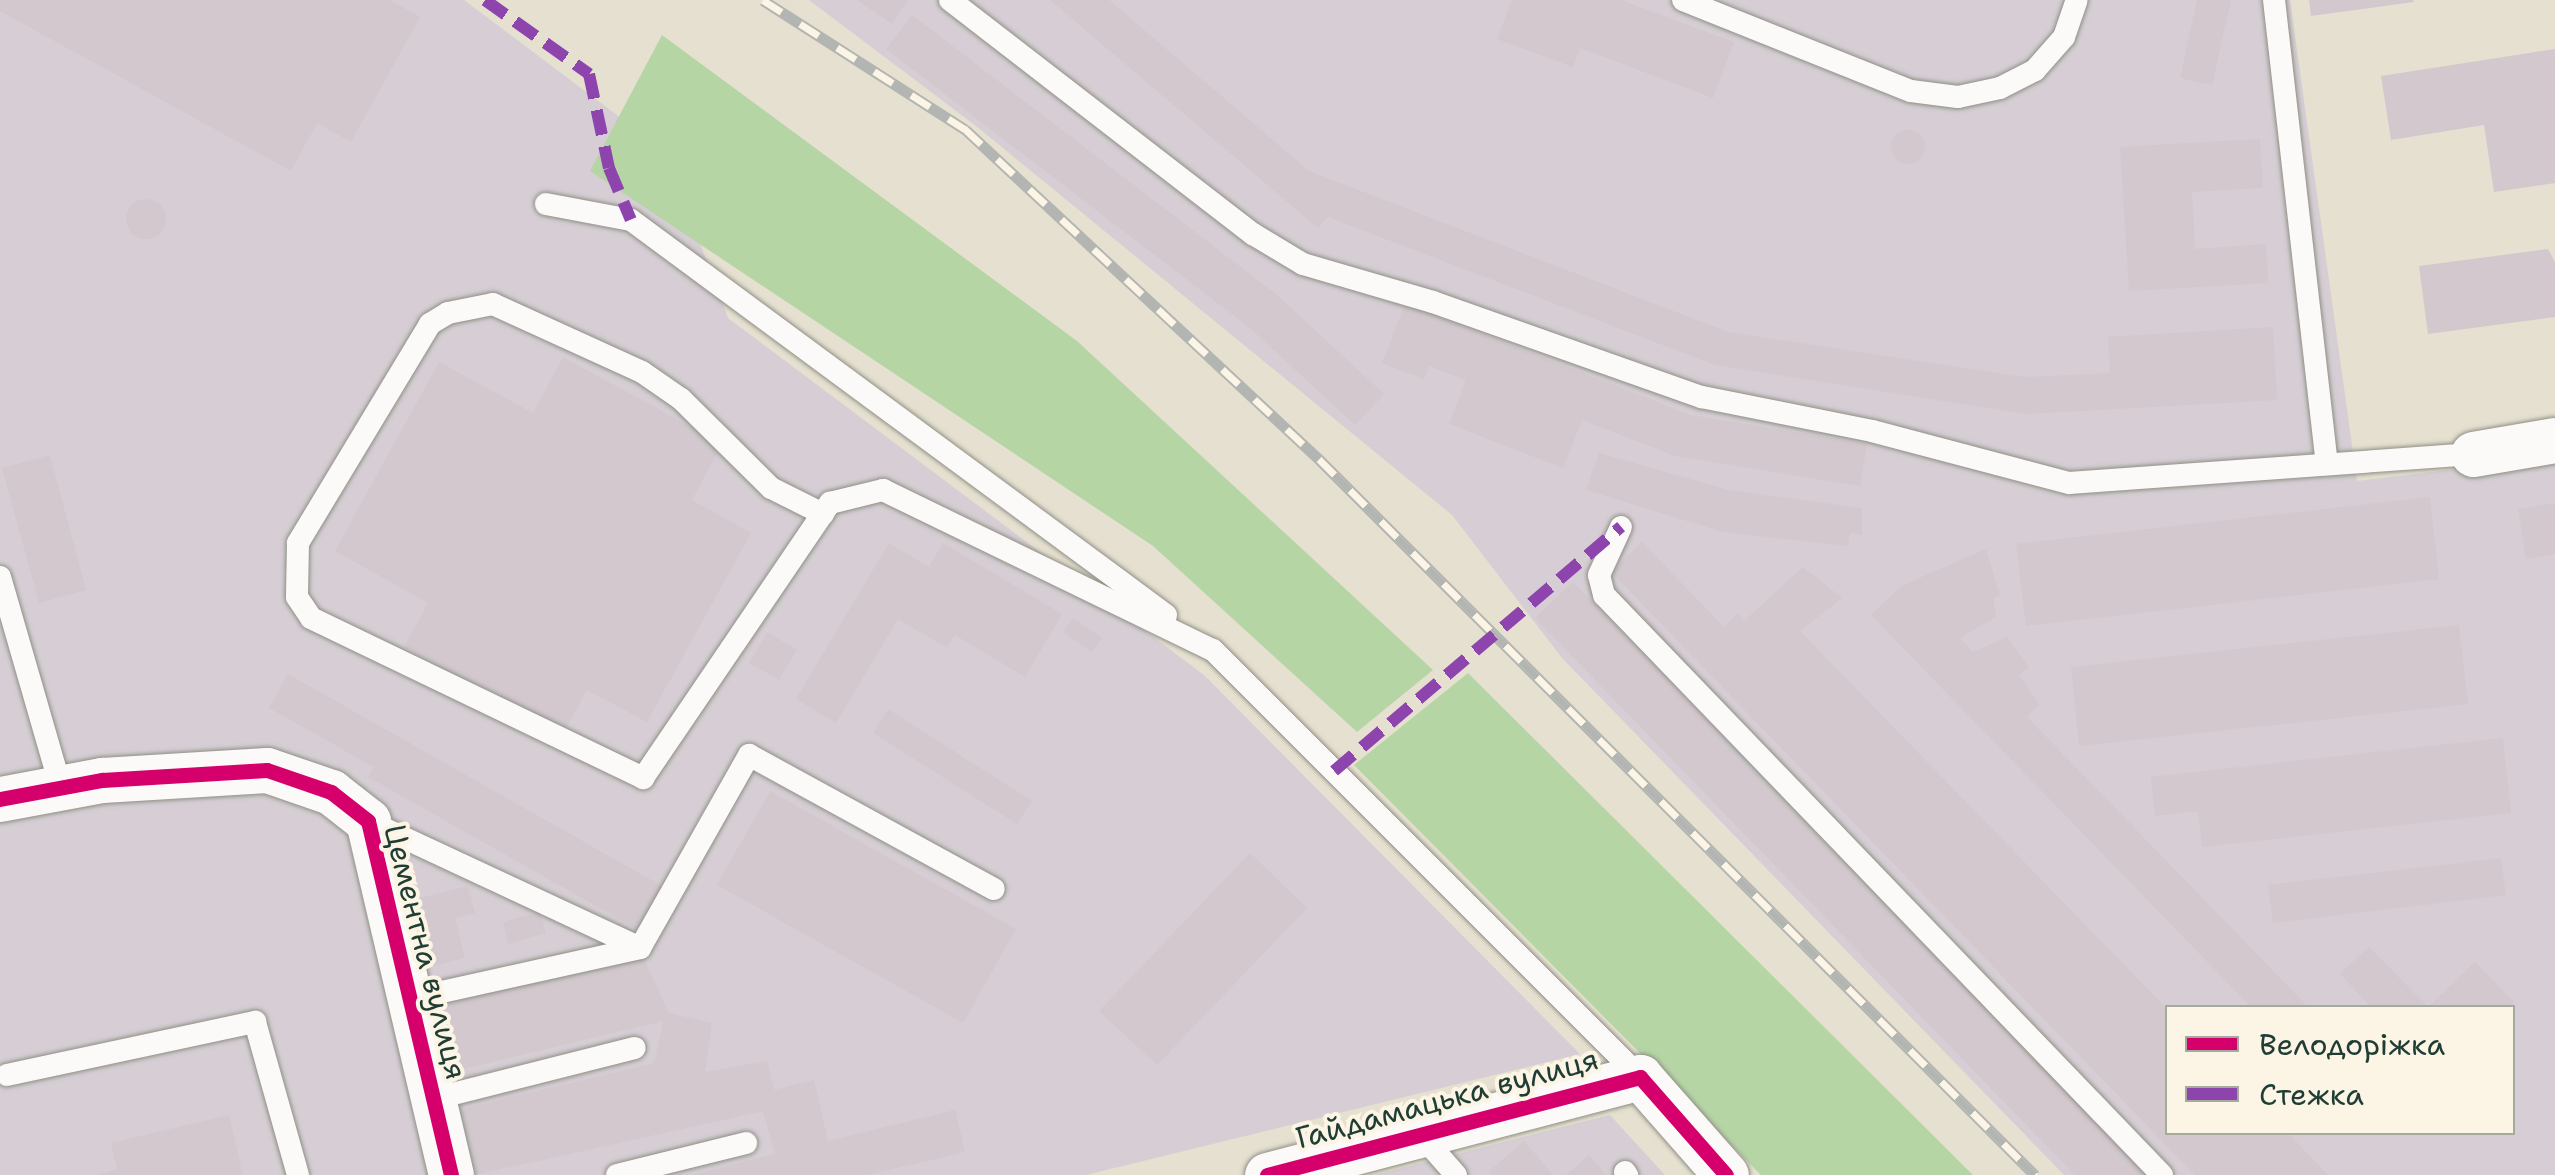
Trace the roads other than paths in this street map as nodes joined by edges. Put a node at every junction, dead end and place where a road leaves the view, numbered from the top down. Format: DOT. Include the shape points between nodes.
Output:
graph roads {
  1 [pos="950,0"];
  2 [pos="1684,0"];
  3 [pos="2077,0"];
  4 [pos="2274,0"];
  5 [pos="546,204"];
  6 [pos="2555,440"];
  7 [pos="2472,454"];
  8 [pos="2327,464"];
  9 [pos="823,514"];
  10 [pos="1621,527"];
  11 [pos="0,577"];
  12 [pos="1214,650"];
  13 [pos="61,788"];
  14 [pos="0,799"];
  15 [pos="368,821"];
  16 [pos="994,889"];
  17 [pos="640,948"];
  18 [pos="410,999"];
  19 [pos="635,1048"];
  20 [pos="7,1075"];
  21 [pos="1640,1077"];
  22 [pos="433,1098"];
  23 [pos="1420,1135"];
  24 [pos="746,1143"];
  25 [pos="298,1175"];
  26 [pos="450,1175"];
  27 [pos="617,1175"];
  28 [pos="1267,1175"];
  29 [pos="1456,1175"];
  30 [pos="1726,1175"];
  31 [pos="2162,1175"];
  1 -- 8 [label="lane" via="1253,234 1303,264 1433,302 1702,397 1872,431 2069,483"];
  2 -- 3 [label="lane" via="1911,91 1958,97 2000,88 2035,70 2064,36"];
  4 -- 8 [label="lane"];
  5 -- 12 [label="lane" via="631,220"];
  6 -- 7 [label="street"];
  7 -- 8 [label="lane"];
  9 -- 9 [label="lane" via="643,778 311,618 297,597 298,543 430,324 448,313 493,304 642,372 680,398 771,488"];
  9 -- 12 [label="lane" via="830,503 883,490"];
  10 -- 31 [label="lane" via="1599,575 1604,595"];
  11 -- 13 [label="lane"];
  12 -- 21 [label="lane"];
  13 -- 14 [label="street, Цементна вулиця"];
  13 -- 15 [label="street, Цементна вулиця" via="267,770 331,792"];
  15 -- 17 [label="lane"];
  15 -- 18 [label="street, Цементна вулиця"];
  16 -- 17 [label="lane" via="750,755"];
  17 -- 18 [label="lane"];
  18 -- 22 [label="street, Цементна вулиця"];
  19 -- 22 [label="lane"];
  20 -- 25 [label="lane" via="255,1022"];
  21 -- 23 [label="street, Гайдамацька вулиця"];
  21 -- 30 [label="street"];
  22 -- 26 [label="street, Цементна вулиця"];
  23 -- 28 [label="street, Гайдамацька вулиця"];
  23 -- 29 [label="lane"];
  24 -- 27 [label="lane"];
}
